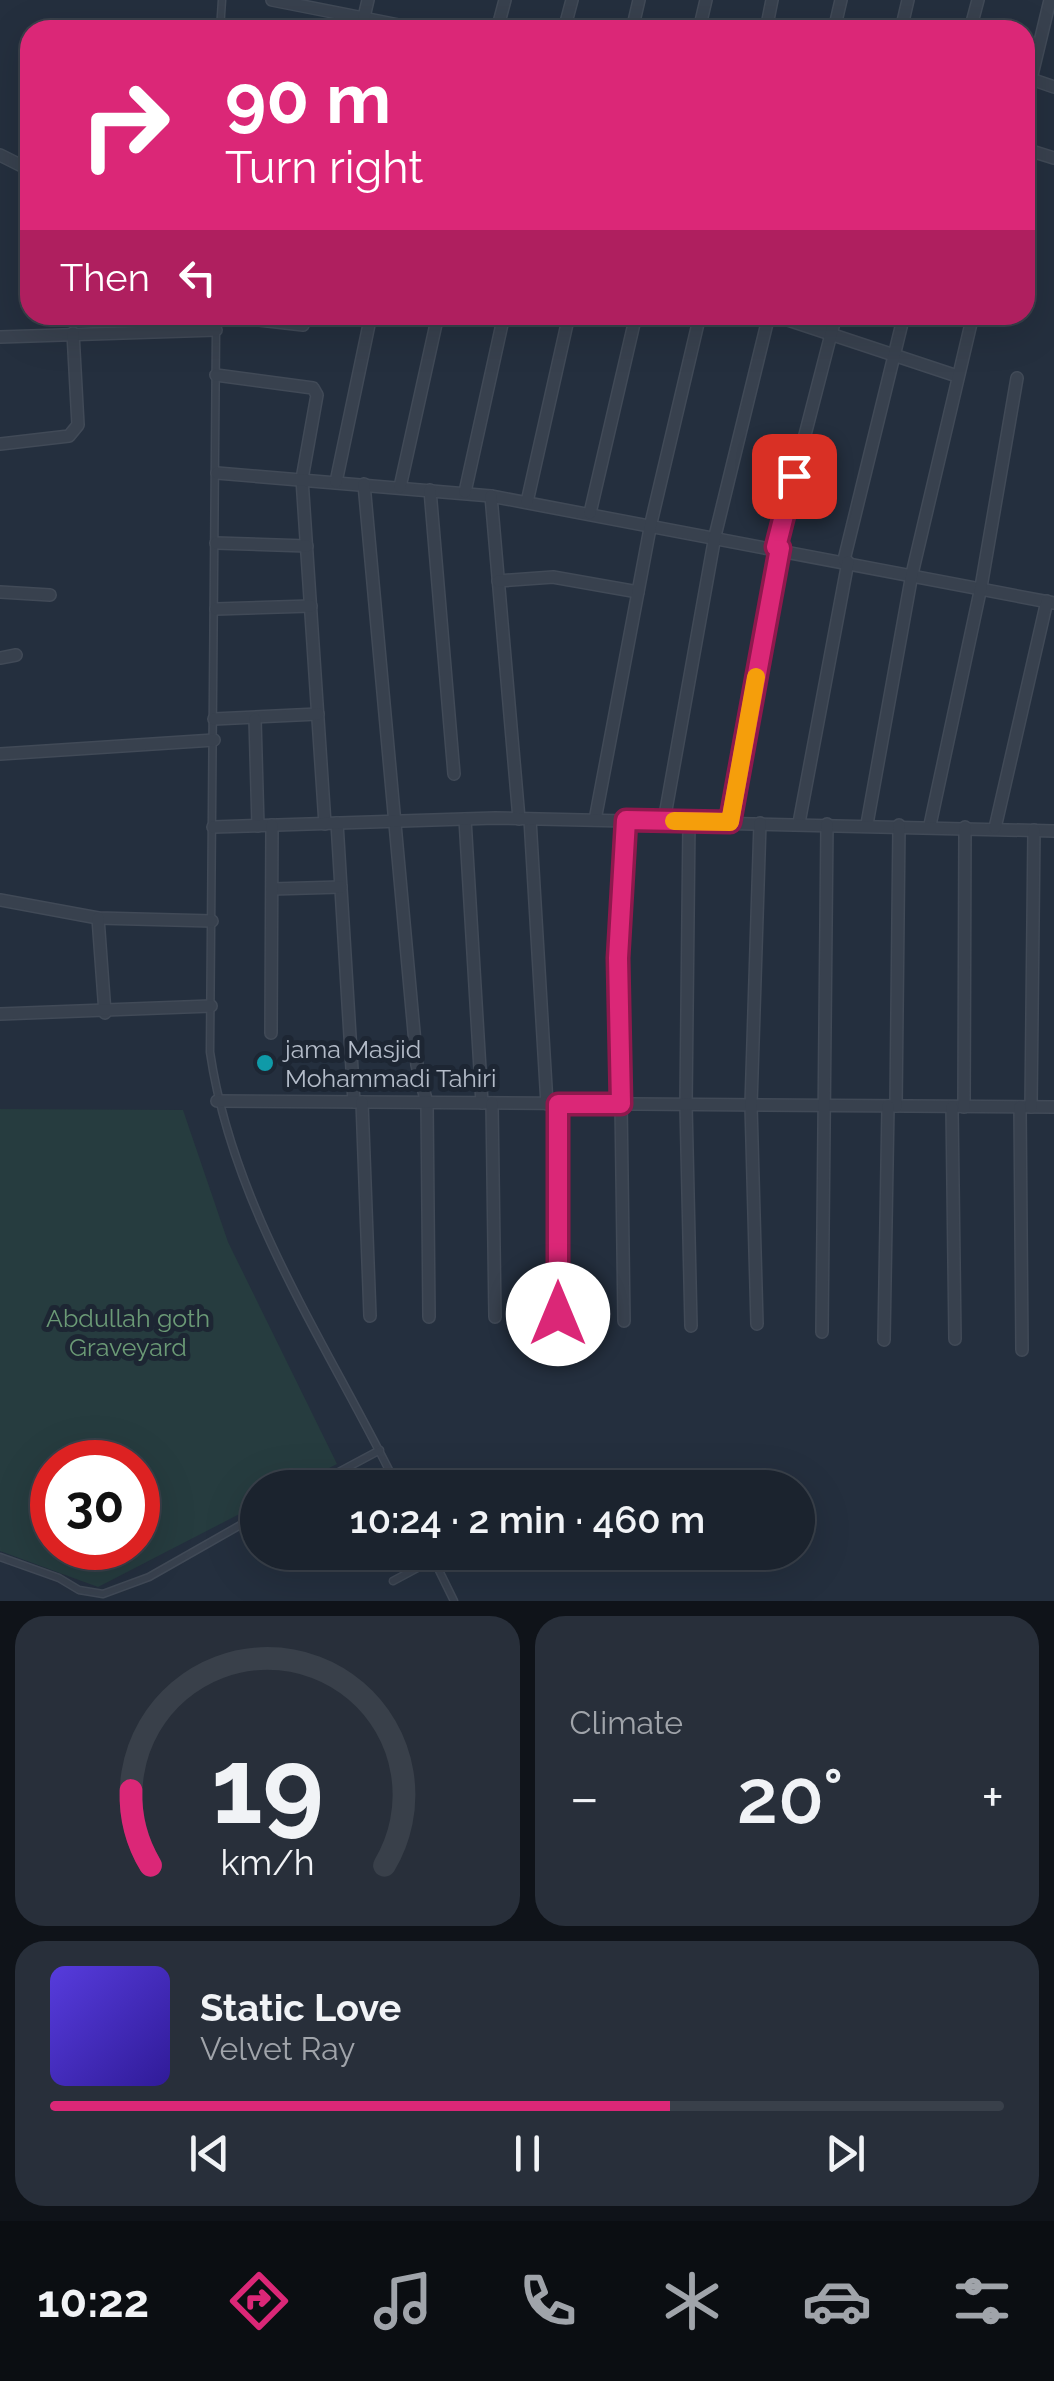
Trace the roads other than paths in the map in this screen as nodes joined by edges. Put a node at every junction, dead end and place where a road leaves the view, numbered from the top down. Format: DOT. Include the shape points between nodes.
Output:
graph roads {
  1 [pos="272,0"];
  2 [pos="1050,0"];
  3 [pos="1050,15"];
  4 [pos="351,20"];
  5 [pos="1035,66"];
  6 [pos="216,325"];
  7 [pos="370,325"];
  8 [pos="436,325"];
  9 [pos="502,325"];
  10 [pos="566,325"];
  11 [pos="634,325"];
  12 [pos="698,325"];
  13 [pos="769,325"];
  14 [pos="807,325"];
  15 [pos="834,325"];
  16 [pos="902,325"];
  17 [pos="970,325"];
  18 [pos="216,330"];
  19 [pos="832,332"];
  20 [pos="74,333"];
  21 [pos="0,338"];
  22 [pos="894,357"];
  23 [pos="216,375"];
  24 [pos="957,376"];
  25 [pos="1017,378"];
  26 [pos="0,444"];
  27 [pos="217,472"];
  28 [pos="302,479"];
  29 [pos="336,482"];
  30 [pos="364,484"];
  31 [pos="400,487"];
  32 [pos="430,490"];
  33 [pos="465,492"];
  34 [pos="491,496"];
  35 [pos="527,502"];
  36 [pos="590,513"];
  37 [pos="650,523"];
  38 [pos="716,536"];
  39 [pos="216,543"];
  40 [pos="307,546"];
  41 [pos="778,548"];
  42 [pos="846,561"];
  43 [pos="912,574"];
  44 [pos="498,581"];
  45 [pos="980,588"];
  46 [pos="0,592"];
  47 [pos="638,592"];
  48 [pos="50,595"];
  49 [pos="1051,602"];
  50 [pos="311,606"];
  51 [pos="216,609"];
  52 [pos="16,654"];
  53 [pos="0,658"];
  54 [pos="318,714"];
  55 [pos="214,719"];
  56 [pos="255,719"];
  57 [pos="214,740"];
  58 [pos="0,754"];
  59 [pos="454,774"];
  60 [pos="524,819"];
  61 [pos="465,820"];
  62 [pos="595,820"];
  63 [pos="626,820"];
  64 [pos="664,821"];
  65 [pos="394,822"];
  66 [pos="690,822"];
  67 [pos="730,822"];
  68 [pos="760,823"];
  69 [pos="331,824"];
  70 [pos="799,824"];
  71 [pos="827,824"];
  72 [pos="867,824"];
  73 [pos="899,825"];
  74 [pos="265,826"];
  75 [pos="930,826"];
  76 [pos="213,827"];
  77 [pos="965,827"];
  78 [pos="995,828"];
  79 [pos="1034,830"];
  80 [pos="1054,831"];
  81 [pos="340,887"];
  82 [pos="272,889"];
  83 [pos="0,900"];
  84 [pos="98,918"];
  85 [pos="212,921"];
  86 [pos="211,1006"];
  87 [pos="105,1013"];
  88 [pos="0,1014"];
  89 [pos="270,1033"];
  90 [pos="218,1102"];
  91 [pos="358,1102"];
  92 [pos="427,1103"];
  93 [pos="486,1103"];
  94 [pos="552,1104"];
  95 [pos="621,1104"];
  96 [pos="686,1105"];
  97 [pos="752,1105"];
  98 [pos="823,1106"];
  99 [pos="892,1106"];
  100 [pos="958,1107"];
  101 [pos="1025,1107"];
  102 [pos="1054,1108"];
  103 [pos="558,1314"];
  104 [pos="370,1316"];
  105 [pos="429,1317"];
  106 [pos="494,1318"];
  107 [pos="624,1321"];
  108 [pos="757,1324"];
  109 [pos="691,1326"];
  110 [pos="822,1332"];
  111 [pos="955,1339"];
  112 [pos="884,1340"];
  113 [pos="1022,1350"];
  114 [pos="380,1450"];
  115 [pos="343,1470"];
  116 [pos="389,1470"];
  117 [pos="240,1525"];
  118 [pos="0,1556"];
  119 [pos="410,1570"];
  120 [pos="439,1570"];
  121 [pos="393,1581"];
  122 [pos="454,1601"];
  1 -- 4 [label="street"];
  2 -- 3 [label="street"];
  3 -- 5 [label="street"];
  6 -- 18 [label="lane"];
  7 -- 29 [label="street"];
  8 -- 31 [label="street"];
  9 -- 33 [label="street"];
  10 -- 35 [label="street"];
  11 -- 36 [label="street"];
  12 -- 37 [label="street"];
  13 -- 38 [label="street"];
  14 -- 19 [label="street"];
  15 -- 19 [label="street"];
  16 -- 22 [label="street"];
  17 -- 24 [label="street"];
  18 -- 20 [label="street"];
  18 -- 23 [label="lane"];
  19 -- 22 [label="street"];
  19 -- 41 [label="street"];
  20 -- 21 [label="street"];
  20 -- 26 [label="street" via="78,425 69,436"];
  22 -- 24 [label="street"];
  22 -- 42 [label="street"];
  23 -- 27 [label="lane"];
  23 -- 28 [label="street" via="316,390"];
  24 -- 43 [label="street"];
  25 -- 45 [label="street"];
  27 -- 28 [label="street"];
  27 -- 39 [label="lane"];
  28 -- 29 [label="street"];
  28 -- 40 [label="street"];
  29 -- 30 [label="street"];
  30 -- 31 [label="street"];
  30 -- 65 [label="street"];
  31 -- 32 [label="street"];
  32 -- 33 [label="street"];
  32 -- 59 [label="street"];
  33 -- 34 [label="street"];
  34 -- 35 [label="street"];
  34 -- 44 [label="street"];
  35 -- 36 [label="street"];
  36 -- 37 [label="street"];
  37 -- 38 [label="street"];
  37 -- 47 [label="street"];
  38 -- 41 [label="street"];
  38 -- 64 [label="street"];
  39 -- 40 [label="street"];
  39 -- 51 [label="lane"];
  40 -- 50 [label="street"];
  41 -- 42 [label="street"];
  41 -- 67 [label="street"];
  42 -- 43 [label="street"];
  42 -- 70 [label="street"];
  43 -- 45 [label="street"];
  43 -- 72 [label="street"];
  44 -- 47 [label="street" via="553,577"];
  44 -- 60 [label="street"];
  45 -- 49 [label="street"];
  45 -- 75 [label="street"];
  46 -- 48 [label="street"];
  47 -- 62 [label="street"];
  49 -- 78 [label="street"];
  50 -- 51 [label="street"];
  50 -- 54 [label="street"];
  51 -- 55 [label="lane"];
  52 -- 53 [label="street"];
  54 -- 56 [label="street"];
  54 -- 69 [label="street"];
  55 -- 56 [label="street"];
  55 -- 57 [label="lane"];
  56 -- 74 [label="street"];
  57 -- 58 [label="street"];
  57 -- 76 [label="lane"];
  60 -- 61 [label="street"];
  60 -- 62 [label="street"];
  60 -- 94 [label="street"];
  61 -- 65 [label="street"];
  61 -- 93 [label="street"];
  62 -- 63 [label="street"];
  63 -- 64 [label="street"];
  63 -- 95 [label="street" via="618,958"];
  64 -- 66 [label="street"];
  65 -- 69 [label="street"];
  65 -- 92 [label="street" via="417,1065"];
  66 -- 67 [label="street"];
  66 -- 96 [label="street"];
  67 -- 68 [label="street"];
  68 -- 70 [label="street"];
  68 -- 97 [label="street"];
  69 -- 74 [label="street"];
  69 -- 81 [label="street"];
  70 -- 71 [label="street"];
  71 -- 72 [label="street"];
  71 -- 98 [label="street"];
  72 -- 73 [label="street"];
  73 -- 75 [label="street"];
  73 -- 99 [label="street"];
  74 -- 76 [label="street"];
  74 -- 82 [label="street"];
  75 -- 77 [label="street"];
  76 -- 85 [label="lane"];
  77 -- 78 [label="street"];
  77 -- 100 [label="street"];
  78 -- 79 [label="street"];
  79 -- 80 [label="street"];
  79 -- 101 [label="street"];
  81 -- 82 [label="street"];
  81 -- 91 [label="street"];
  82 -- 89 [label="street"];
  83 -- 84 [label="street"];
  84 -- 85 [label="street"];
  84 -- 87 [label="street"];
  85 -- 86 [label="lane"];
  86 -- 87 [label="street"];
  86 -- 90 [label="lane"];
  87 -- 88 [label="street"];
  90 -- 91 [label="street"];
  90 -- 114 [label="lane" via="244,1188"];
  91 -- 92 [label="street"];
  91 -- 104 [label="street"];
  92 -- 93 [label="street"];
  92 -- 105 [label="street"];
  93 -- 94 [label="street"];
  93 -- 106 [label="street"];
  94 -- 95 [label="street"];
  94 -- 103 [label="street"];
  95 -- 96 [label="street"];
  95 -- 107 [label="street"];
  96 -- 97 [label="street"];
  96 -- 109 [label="street"];
  97 -- 98 [label="street"];
  97 -- 108 [label="street"];
  98 -- 99 [label="street"];
  98 -- 110 [label="street"];
  99 -- 100 [label="street"];
  99 -- 112 [label="street"];
  100 -- 101 [label="street"];
  100 -- 111 [label="street"];
  101 -- 102 [label="street"];
  101 -- 113 [label="street"];
  114 -- 115 [label="lane"];
  114 -- 116 [label="lane"];
  117 -- 118 [label="lane" via="103,1594"];
  119 -- 121 [label="lane"];
  120 -- 122 [label="lane"];
}
